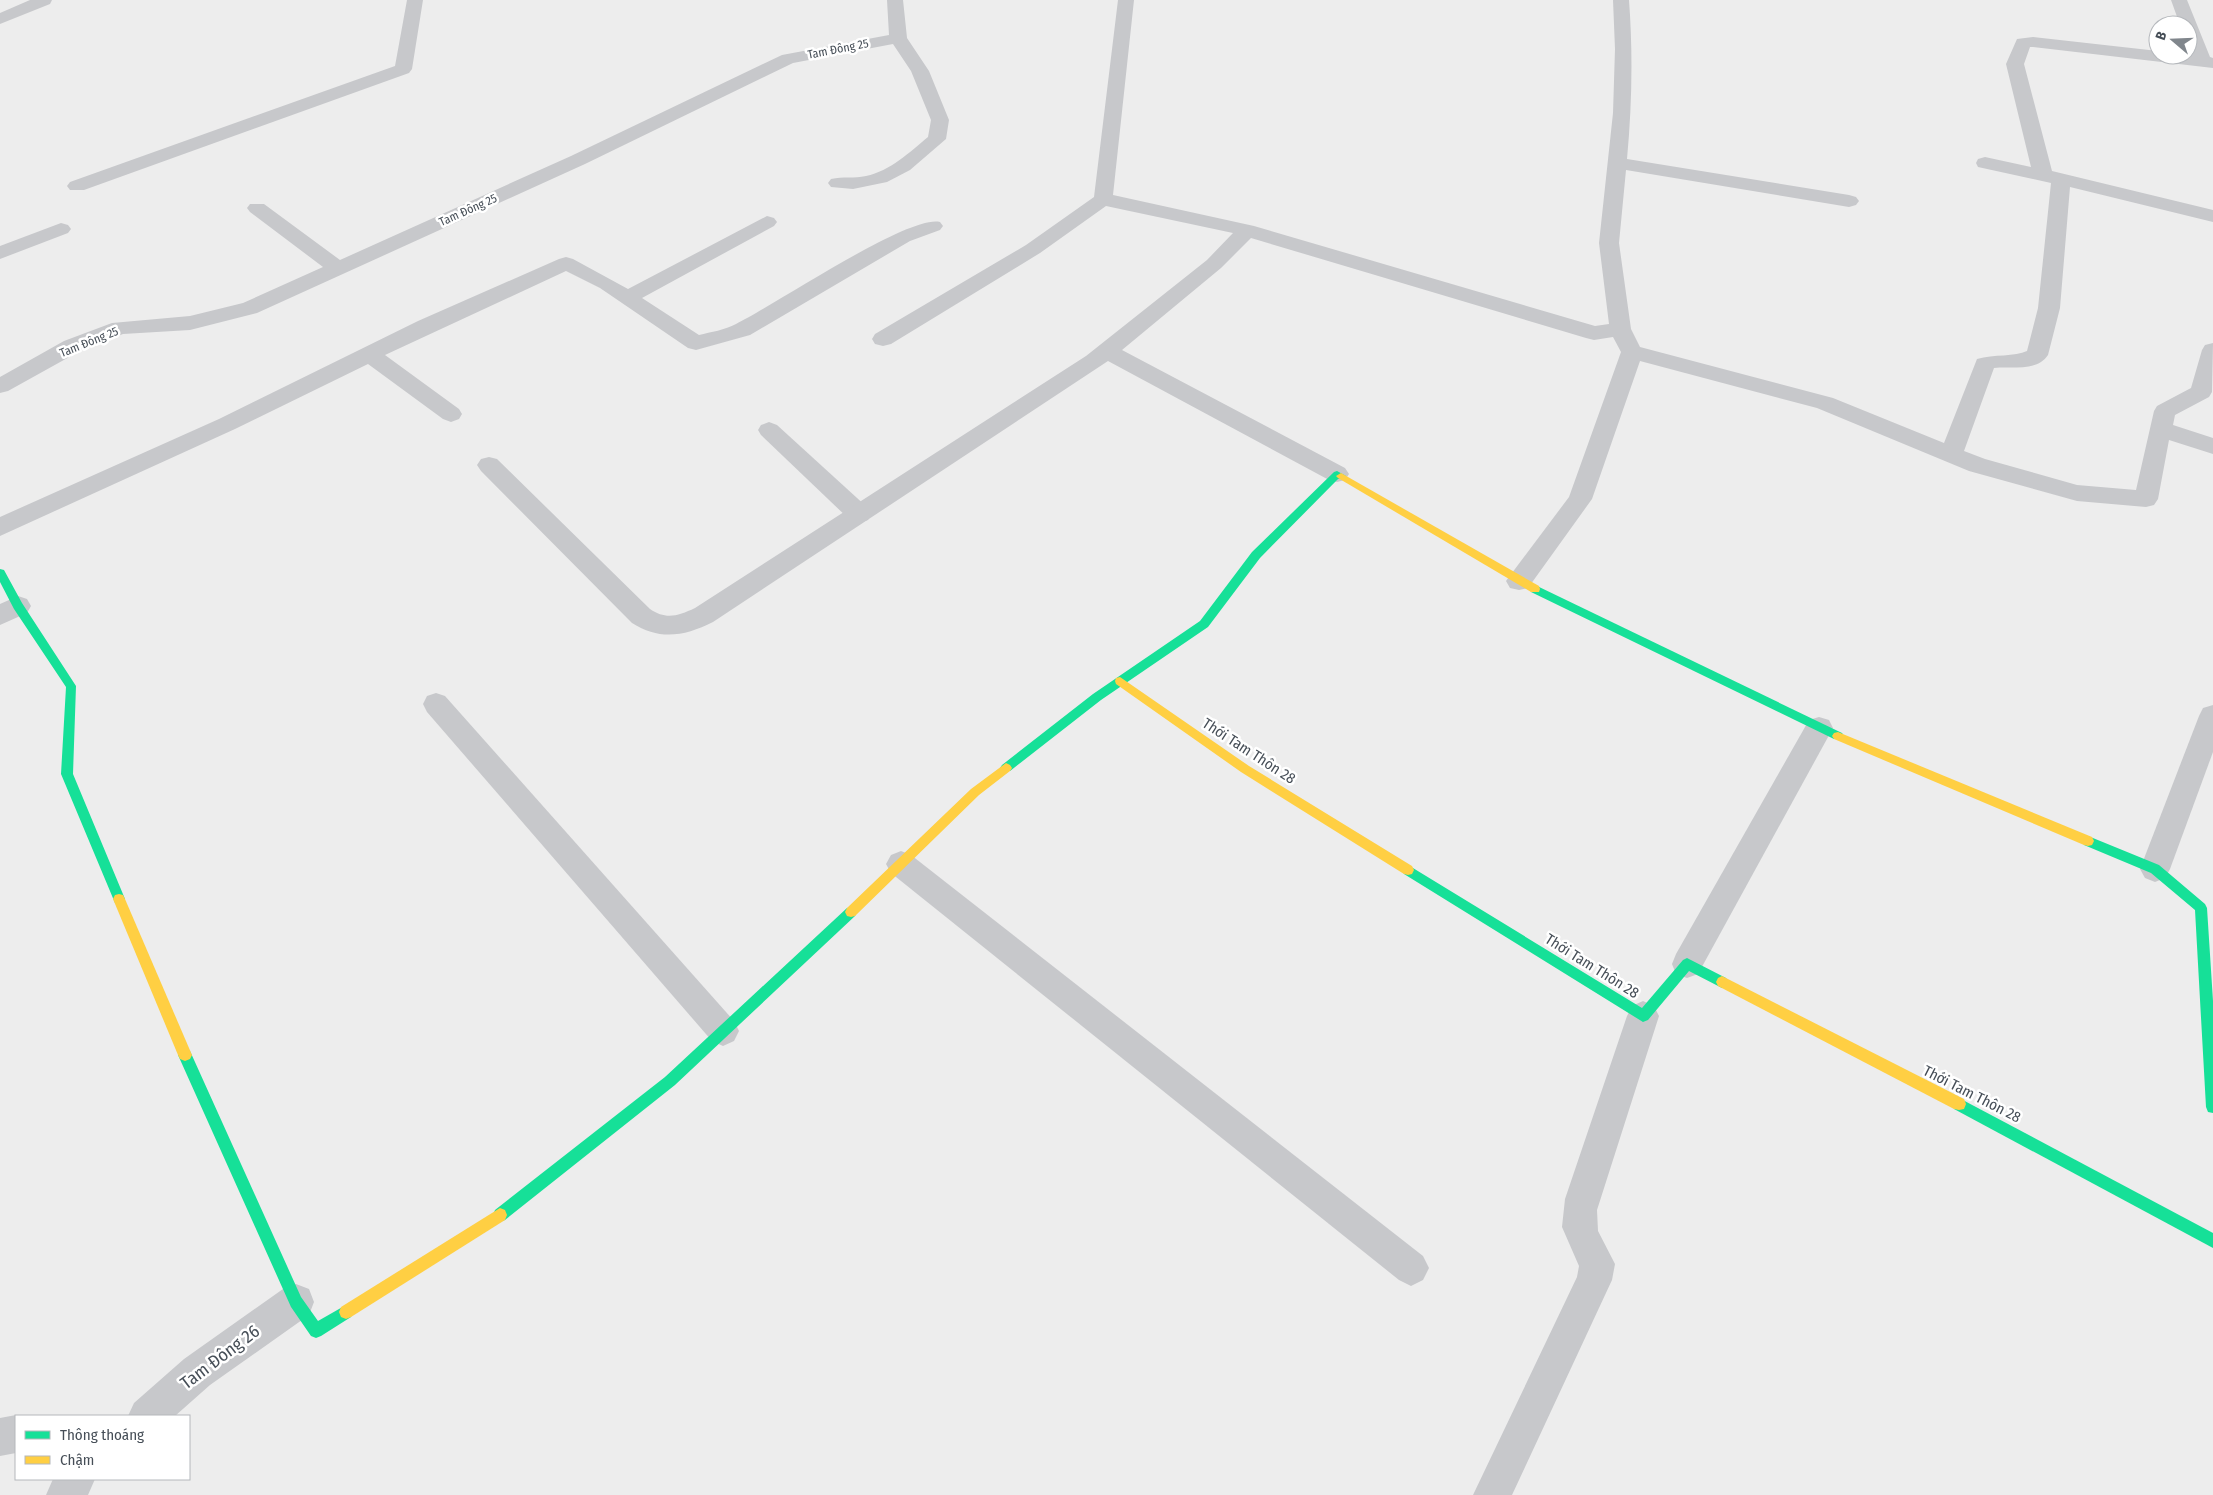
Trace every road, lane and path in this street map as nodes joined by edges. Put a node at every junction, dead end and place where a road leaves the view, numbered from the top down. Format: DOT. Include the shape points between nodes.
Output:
graph roads {
  1 [pos="44,0"];
  2 [pos="415,0"];
  3 [pos="895,0"];
  4 [pos="1126,0"];
  5 [pos="1621,0"];
  6 [pos="2179,0"];
  7 [pos="0,19"];
  8 [pos="898,38"];
  9 [pos="2208,62"];
  10 [pos="1617,163"];
  11 [pos="1985,163"];
  12 [pos="2052,177"];
  13 [pos="838,183"];
  14 [pos="77,186"];
  15 [pos="1103,199"];
  16 [pos="1849,201"];
  17 [pos="257,208"];
  18 [pos="2213,216"];
  19 [pos="766,222"];
  20 [pos="933,226"];
  21 [pos="61,228"];
  22 [pos="1247,230"];
  23 [pos="0,253"];
  24 [pos="339,269"];
  25 [pos="628,297"];
  26 [pos="1620,329"];
  27 [pos="883,339"];
  28 [pos="1107,350"];
  29 [pos="2213,350"];
  30 [pos="1632,352"];
  31 [pos="369,354"];
  32 [pos="0,386"];
  33 [pos="451,414"];
  34 [pos="2160,429"];
  35 [pos="769,430"];
  36 [pos="2213,446"];
  37 [pos="1951,455"];
  38 [pos="489,465"];
  39 [pos="1337,474"];
  40 [pos="859,514"];
  41 [pos="0,527"];
  42 [pos="0,573"];
  43 [pos="1519,581"];
  44 [pos="9,611"];
  45 [pos="1120,682"];
  46 [pos="436,704"];
  47 [pos="2213,716"];
  48 [pos="1819,728"];
  49 [pos="902,864"];
  50 [pos="2155,868"];
  51 [pos="1687,964"];
  52 [pos="1643,1016"];
  53 [pos="723,1031"];
  54 [pos="2213,1106"];
  55 [pos="2213,1241"];
  56 [pos="1412,1268"];
  57 [pos="296,1302"];
  58 [pos="148,1415"];
  59 [pos="15,1434"];
  60 [pos="0,1437"];
  61 [pos="75,1480"];
  62 [pos="65,1495"];
  63 [pos="1492,1495"];
  1 -- 7 [label="street"];
  2 -- 14 [label="street" via="403,69"];
  3 -- 8 [label="street"];
  4 -- 15 [label="street"];
  5 -- 10 [label="street" via="1624,49"];
  6 -- 9 [label="street"];
  8 -- 13 [label="street" via="920,72 940,120 936,139 898,171 856,186"];
  8 -- 24 [label="street, Tam Đông 25" via="788,59 578,160"];
  9 -- 12 [label="street" via="2023,43 2014,64"];
  10 -- 16 [label="street"];
  10 -- 26 [label="street" via="1609,243"];
  11 -- 12 [label="street"];
  12 -- 18 [label="street"];
  12 -- 37 [label="street" via="2049,308 2037,355 2026,361 1995,360 1985,364"];
  15 -- 22 [label="street"];
  15 -- 27 [label="street" via="1033,249"];
  17 -- 24 [label="street"];
  19 -- 25 [label="street"];
  20 -- 25 [label="street" via="903,237 742,330 696,343"];
  21 -- 23 [label="street"];
  22 -- 26 [label="street" via="1594,333"];
  22 -- 28 [label="street" via="1214,264"];
  24 -- 32 [label="street, Tam Đông 25" via="250,308 190,323 120,328 72,346"];
  25 -- 31 [label="street" via="566,263"];
  26 -- 30 [label="street"];
  28 -- 39 [label="street"];
  28 -- 40 [label="street"];
  29 -- 34 [label="street" via="2201,392 2165,411"];
  30 -- 37 [label="street" via="1825,403"];
  30 -- 43 [label="street" via="1580,499"];
  31 -- 33 [label="street"];
  31 -- 41 [label="street" via="227,424"];
  34 -- 36 [label="street"];
  34 -- 37 [label="street" via="2146,499 2077,493"];
  35 -- 40 [label="street"];
  38 -- 40 [label="street" via="641,616 668,628 687,624 704,615"];
  39 -- 43 [label="street"];
  39 -- 45 [label="street" via="1256,555 1204,624"];
  42 -- 44 [label="street"];
  43 -- 48 [label="street"];
  44 -- 57 [label="street" via="71,686 67,774 182,1048"];
  45 -- 49 [label="street" via="975,792"];
  45 -- 52 [label="street, Thới Tam Thôn 28" via="1245,768"];
  46 -- 53 [label="street"];
  47 -- 50 [label="street"];
  48 -- 50 [label="street"];
  48 -- 51 [label="street"];
  49 -- 53 [label="street"];
  49 -- 56 [label="street"];
  50 -- 54 [label="street" via="2201,908"];
  51 -- 52 [label="street, Thới Tam Thôn 28"];
  51 -- 55 [label="street, Thới Tam Thôn 28" via="2029,1140"];
  52 -- 63 [label="street" via="1577,1222 1597,1264 1594,1280"];
  53 -- 57 [label="street" via="670,1081 492,1221 316,1331"];
  57 -- 58 [label="street, Tam Đông 26" via="197,1372"];
  59 -- 60 [label="street"];
  61 -- 62 [label="street"];
}
